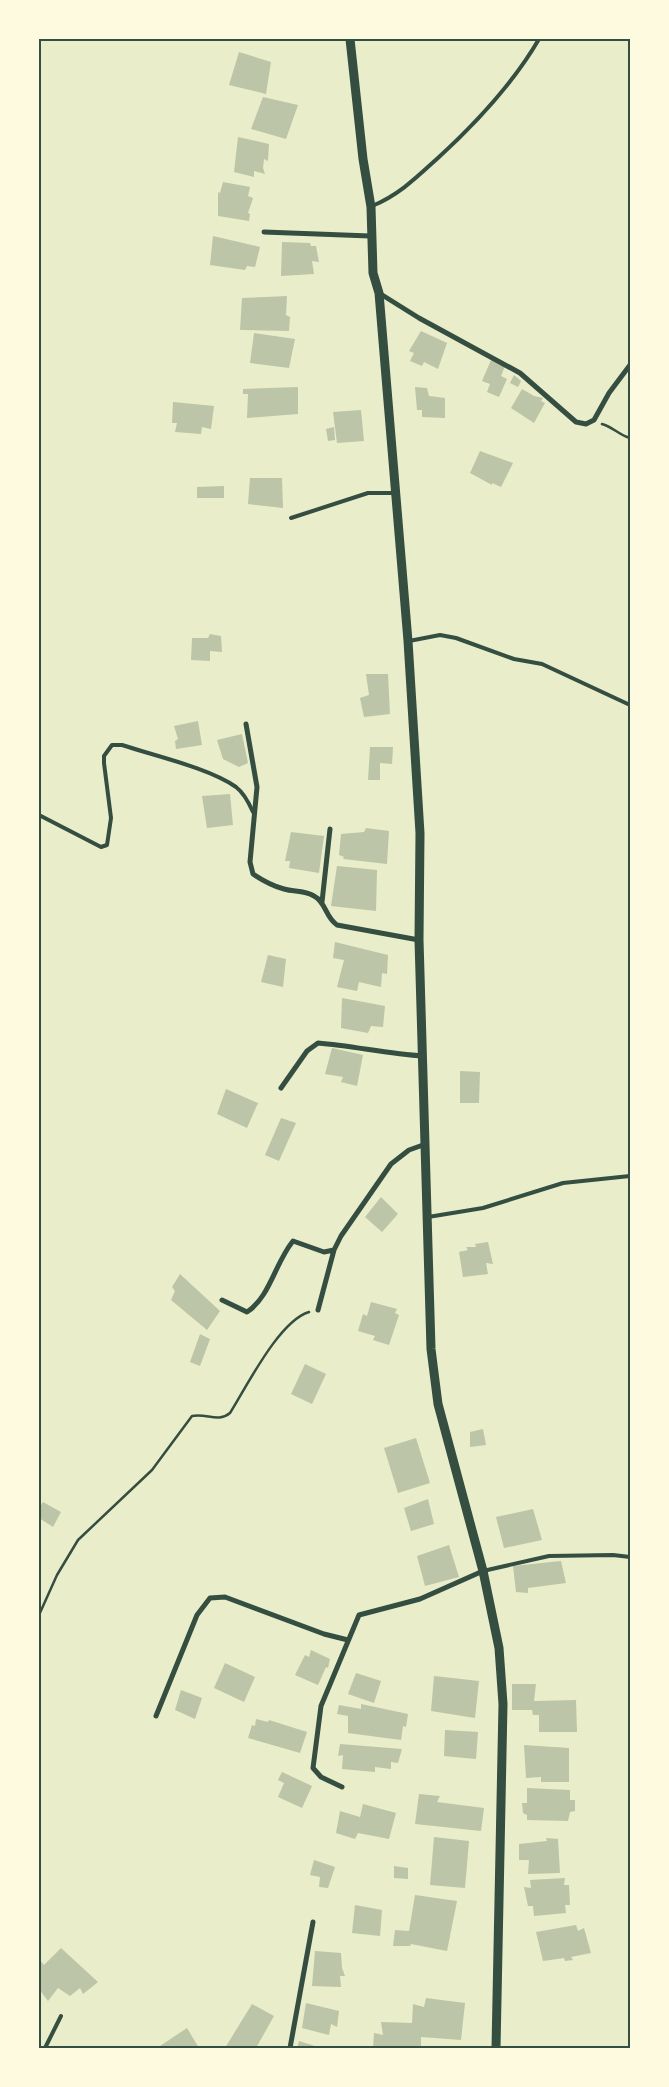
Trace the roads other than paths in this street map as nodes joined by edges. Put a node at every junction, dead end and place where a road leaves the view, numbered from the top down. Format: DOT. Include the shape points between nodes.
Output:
graph roads {
  1 [pos="350,39"];
  2 [pos="540,39"];
  3 [pos="371,206"];
  4 [pos="264,232"];
  5 [pos="370,236"];
  6 [pos="379,293"];
  7 [pos="630,366"];
  8 [pos="395,493"];
  9 [pos="291,518"];
  10 [pos="408,641"];
  11 [pos="630,705"];
  12 [pos="246,724"];
  13 [pos="253,812"];
  14 [pos="39,815"];
  15 [pos="330,829"];
  16 [pos="322,902"];
  17 [pos="419,940"];
  18 [pos="423,1056"];
  19 [pos="281,1088"];
  20 [pos="423,1145"];
  21 [pos="630,1176"];
  22 [pos="426,1217"];
  23 [pos="334,1250"];
  24 [pos="222,1300"];
  25 [pos="318,1310"];
  26 [pos="630,1557"];
  27 [pos="483,1571"];
  28 [pos="348,1640"];
  29 [pos="156,1716"];
  30 [pos="342,1787"];
  31 [pos="313,1922"];
  32 [pos="61,2016"];
  33 [pos="44,2048"];
  34 [pos="290,2048"];
  35 [pos="496,2048"];
  1 -- 3 [label="street"];
  2 -- 3 [label="lane" via="524,66 465,133 402,191"];
  3 -- 5 [label="street"];
  4 -- 5 [label="street"];
  5 -- 6 [label="street" via="373,273"];
  6 -- 7 [label="street" via="520,373 576,422 586,424 594,420"];
  6 -- 8 [label="street"];
  8 -- 9 [label="lane" via="368,493"];
  8 -- 10 [label="street"];
  10 -- 11 [label="lane" via="440,635 456,638 514,659 542,664"];
  10 -- 17 [label="street" via="420,832"];
  12 -- 13 [label="street" via="257,788"];
  13 -- 14 [label="lane" via="237,788 222,779 122,745 112,745 104,756 111,818 107,845 101,847"];
  13 -- 16 [label="street" via="250,862 253,874 285,890 308,893"];
  15 -- 16 [label="street"];
  16 -- 17 [label="street" via="329,920 337,925"];
  17 -- 18 [label="street"];
  18 -- 19 [label="street" via="318,1043 307,1052"];
  18 -- 20 [label="street"];
  20 -- 22 [label="street"];
  20 -- 23 [label="street" via="409,1150 391,1164"];
  21 -- 22 [label="lane" via="563,1183 483,1208"];
  22 -- 27 [label="street" via="431,1349 438,1404"];
  23 -- 24 [label="street" via="324,1252 293,1241 281,1255 257,1306 246,1312"];
  23 -- 25 [label="street"];
  26 -- 27 [label="lane" via="549,1556"];
  27 -- 28 [label="street" via="420,1599 359,1615"];
  27 -- 35 [label="street" via="498,1648 503,1704"];
  28 -- 29 [label="street" via="225,1597 210,1598 198,1615"];
  28 -- 30 [label="street" via="321,1706 313,1768 321,1777"];
  31 -- 34 [label="street"];
  32 -- 33 [label="lane"];
}
